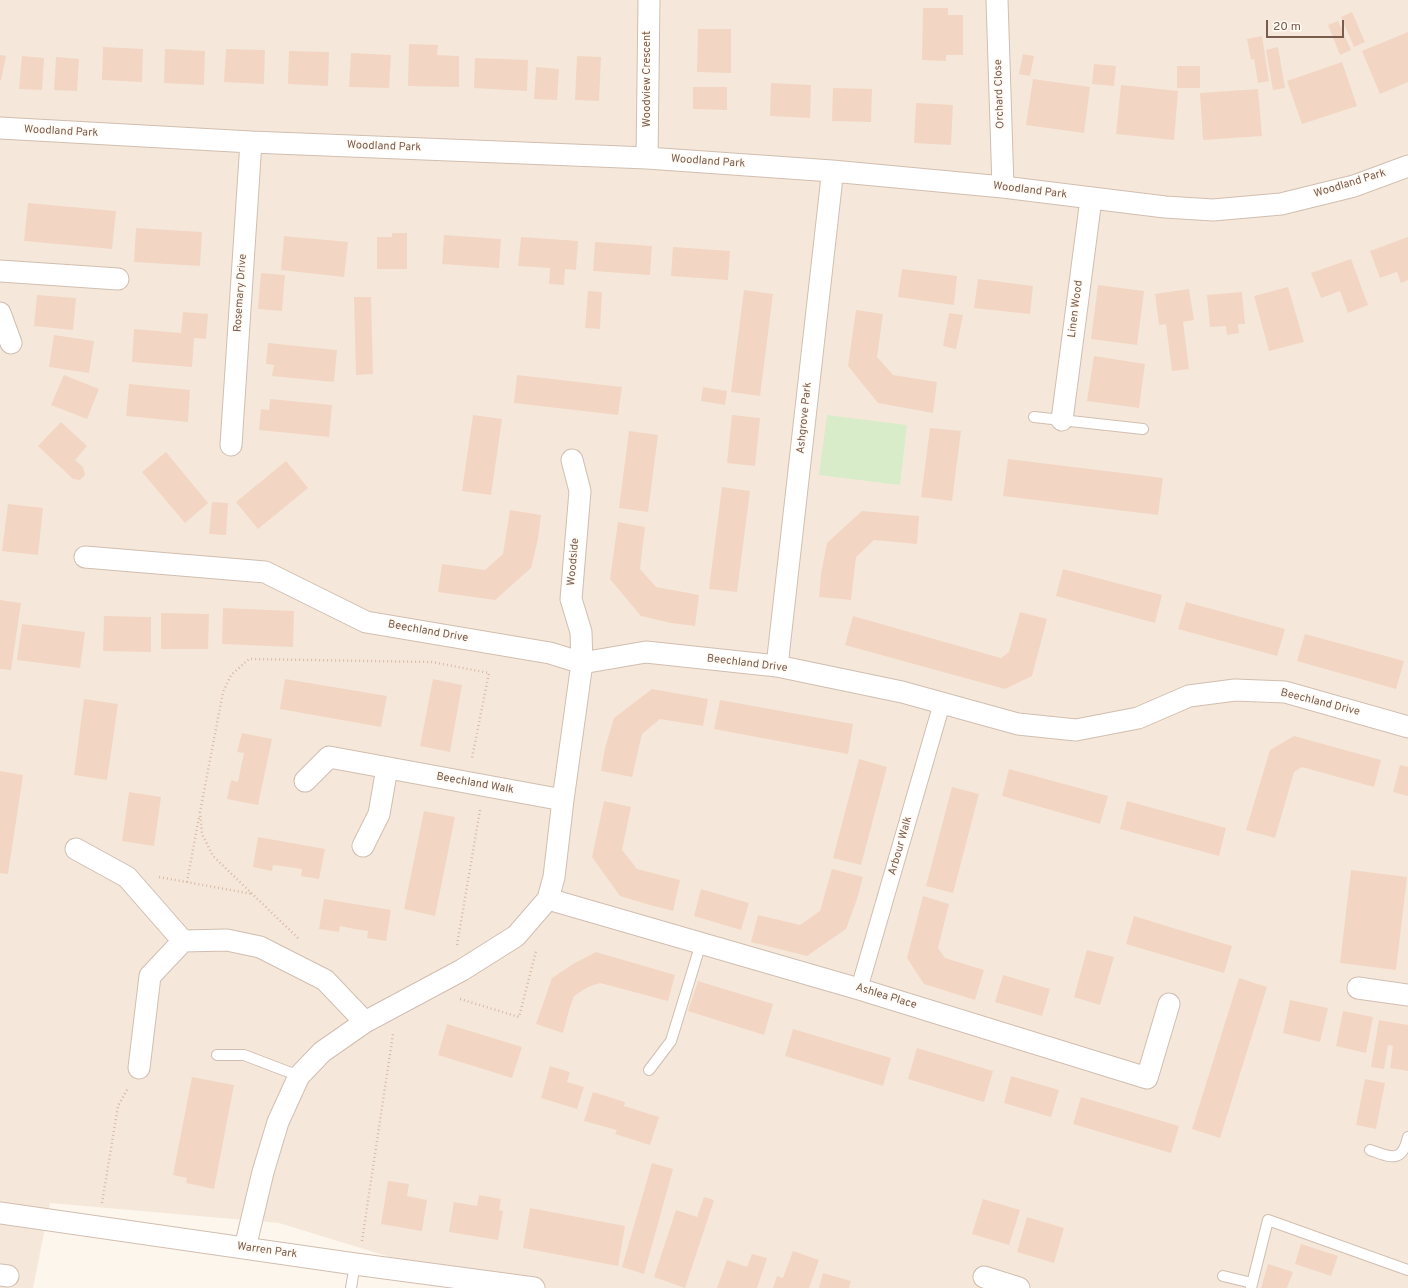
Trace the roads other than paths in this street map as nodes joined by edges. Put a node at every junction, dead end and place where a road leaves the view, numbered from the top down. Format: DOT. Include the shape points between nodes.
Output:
graph roads {
  1 [pos="648,0"];
  2 [pos="997,0"];
  3 [pos="0,128"];
  4 [pos="251,142"];
  5 [pos="647,158"];
  6 [pos="1408,166"];
  7 [pos="832,170"];
  8 [pos="1003,187"];
  9 [pos="1091,199"];
  10 [pos="0,271"];
  11 [pos="118,279"];
  12 [pos="0,313"];
  13 [pos="11,343"];
  14 [pos="1034,417"];
  15 [pos="1062,420"];
  16 [pos="1143,429"];
  17 [pos="231,445"];
  18 [pos="572,460"];
  19 [pos="85,557"];
  20 [pos="582,663"];
  21 [pos="777,666"];
  22 [pos="942,703"];
  23 [pos="1408,727"];
  24 [pos="387,768"];
  25 [pos="305,781"];
  26 [pos="563,800"];
  27 [pos="363,846"];
  28 [pos="76,849"];
  29 [pos="548,899"];
  30 [pos="183,941"];
  31 [pos="701,943"];
  32 [pos="1358,988"];
  33 [pos="859,989"];
  34 [pos="1408,995"];
  35 [pos="1169,1004"];
  36 [pos="365,1022"];
  37 [pos="217,1055"];
  38 [pos="139,1068"];
  39 [pos="649,1070"];
  40 [pos="299,1076"];
  41 [pos="1408,1137"];
  42 [pos="1370,1150"];
  43 [pos="0,1214"];
  44 [pos="245,1248"];
  45 [pos="355,1264"];
  46 [pos="1408,1270"];
  47 [pos="1223,1276"];
  48 [pos="984,1277"];
  49 [pos="1252,1286"];
  50 [pos="1013,1287"];
  51 [pos="351,1288"];
  52 [pos="534,1288"];
  1 -- 5 [label="street, Woodview Crescent"];
  2 -- 8 [label="street, Orchard Close"];
  3 -- 4 [label="street, Woodland Park"];
  4 -- 5 [label="street, Woodland Park"];
  4 -- 17 [label="street, Rosemary Drive"];
  5 -- 7 [label="street, Woodland Park"];
  6 -- 9 [label="street, Woodland Park" via="1354,186 1281,204 1213,210"];
  7 -- 8 [label="street, Woodland Park"];
  7 -- 21 [label="street, Ashgrove Park"];
  8 -- 9 [label="street, Woodland Park"];
  9 -- 15 [label="street, Linen Wood"];
  10 -- 11 [label="street"];
  12 -- 13 [label="street"];
  14 -- 15 [label="lane"];
  15 -- 16 [label="lane"];
  18 -- 20 [label="street, Woodside" via="580,491 571,600 581,632"];
  19 -- 20 [label="street, Beechland Drive" via="265,572 366,622 550,653"];
  20 -- 21 [label="street, Beechland Drive" via="646,652"];
  20 -- 26 [label="street, Woodside"];
  21 -- 22 [label="street, Beechland Drive"];
  22 -- 23 [label="street, Beechland Drive" via="1018,724 1076,730 1138,718 1189,696 1235,690 1285,692"];
  22 -- 33 [label="street, Arbour Walk"];
  24 -- 25 [label="street, Beechland Walk" via="329,757"];
  24 -- 26 [label="street, Beechland Walk"];
  24 -- 27 [label="street" via="379,814"];
  26 -- 29 [label="street, Woodside" via="554,877"];
  28 -- 30 [label="street" via="127,877"];
  29 -- 31 [label="street, Ashlea Place"];
  29 -- 36 [label="street" via="516,936 452,975"];
  30 -- 36 [label="street" via="227,940 260,947 325,980"];
  30 -- 38 [label="street" via="150,976"];
  31 -- 33 [label="street, Ashlea Place"];
  31 -- 39 [label="lane" via="671,1041"];
  32 -- 34 [label="street"];
  33 -- 35 [label="street, Ashlea Place" via="1147,1078"];
  36 -- 40 [label="street" via="322,1052"];
  37 -- 40 [label="lane" via="244,1055"];
  40 -- 44 [label="street" via="278,1122 262,1172"];
  41 -- 42 [label="lane" via="1399,1155 1393,1157"];
  43 -- 44 [label="street, Warren Park"];
  44 -- 45 [label="street, Warren Park"];
  45 -- 51 [label="lane"];
  45 -- 52 [label="street, Warren Park"];
  46 -- 49 [label="lane" via="1268,1220"];
  47 -- 49 [label="lane"];
  48 -- 50 [label="street"];
}
